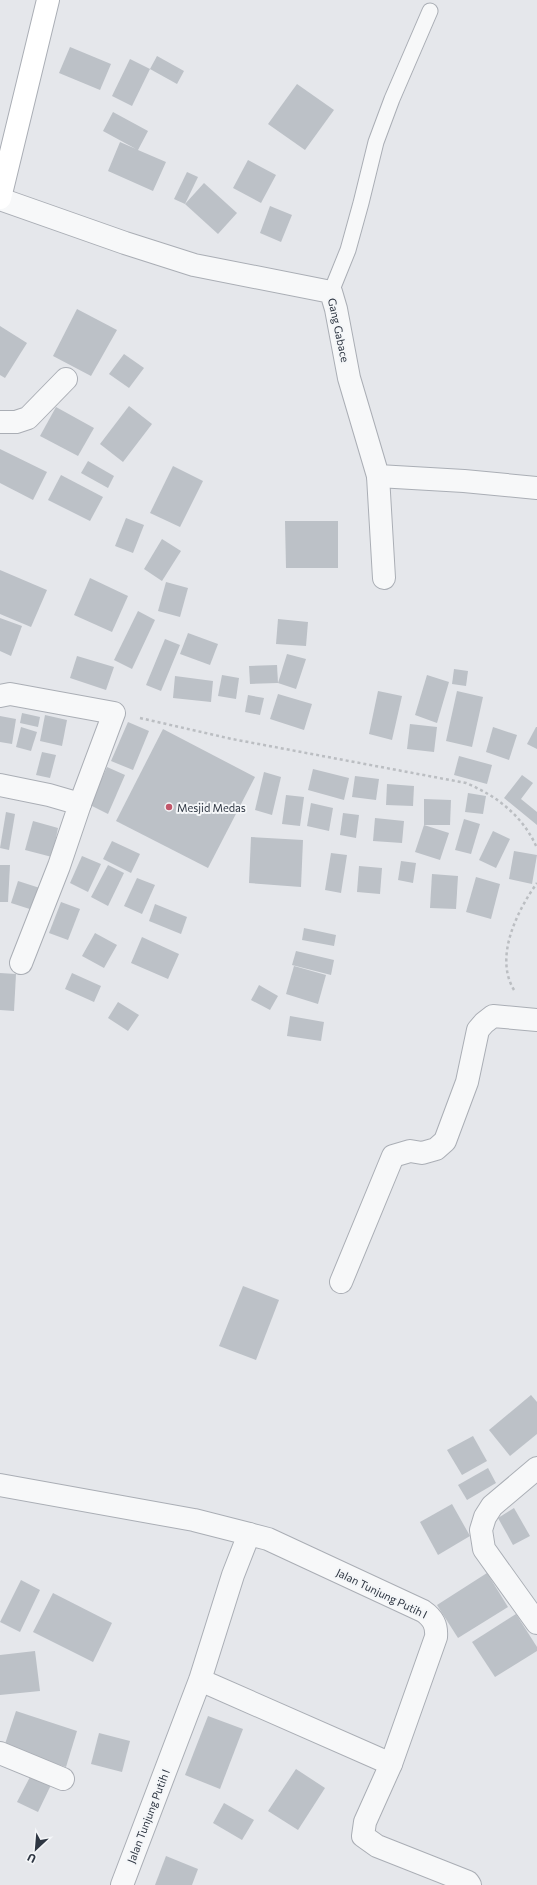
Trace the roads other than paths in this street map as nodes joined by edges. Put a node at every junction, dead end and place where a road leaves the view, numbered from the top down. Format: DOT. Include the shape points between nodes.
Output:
graph roads {
  1 [pos="48,0"];
  2 [pos="430,11"];
  3 [pos="0,199"];
  4 [pos="331,292"];
  5 [pos="66,379"];
  6 [pos="0,422"];
  7 [pos="378,476"];
  8 [pos="537,488"];
  9 [pos="384,578"];
  10 [pos="0,696"];
  11 [pos="0,785"];
  12 [pos="80,804"];
  13 [pos="21,963"];
  14 [pos="537,1020"];
  15 [pos="342,1282"];
  16 [pos="537,1468"];
  17 [pos="0,1485"];
  18 [pos="249,1534"];
  19 [pos="537,1623"];
  20 [pos="200,1680"];
  21 [pos="0,1753"];
  22 [pos="391,1764"];
  23 [pos="63,1779"];
  24 [pos="122,1885"];
  25 [pos="470,1885"];
  1 -- 3 [label="street"];
  2 -- 4 [label="lane" via="376,142 348,250"];
  3 -- 4 [label="street, Gang Gabace" via="125,243 194,264"];
  4 -- 7 [label="street, Gang Gabace" via="349,378"];
  5 -- 6 [label="street" via="28,418 16,422"];
  7 -- 8 [label="street"];
  7 -- 9 [label="street, Gang Gabace"];
  10 -- 12 [label="street" via="10,694 114,713"];
  11 -- 12 [label="street"];
  12 -- 13 [label="street"];
  14 -- 15 [label="street" via="493,1016 478,1030 467,1082 445,1141 436,1149 422,1153 410,1151 394,1156"];
  16 -- 19 [label="street" via="492,1506 481,1530 484,1549"];
  17 -- 18 [label="street" via="194,1520"];
  18 -- 20 [label="street, Jalan Tunjung Putih I"];
  18 -- 22 [label="street, Jalan Tunjung Putih I" via="268,1539 430,1616 436,1637"];
  20 -- 22 [label="street"];
  20 -- 24 [label="street, Jalan Tunjung Putih I"];
  21 -- 23 [label="street"];
  22 -- 25 [label="street, Jalan Tunjung Putih I" via="365,1822 363,1836 377,1846"];
}
